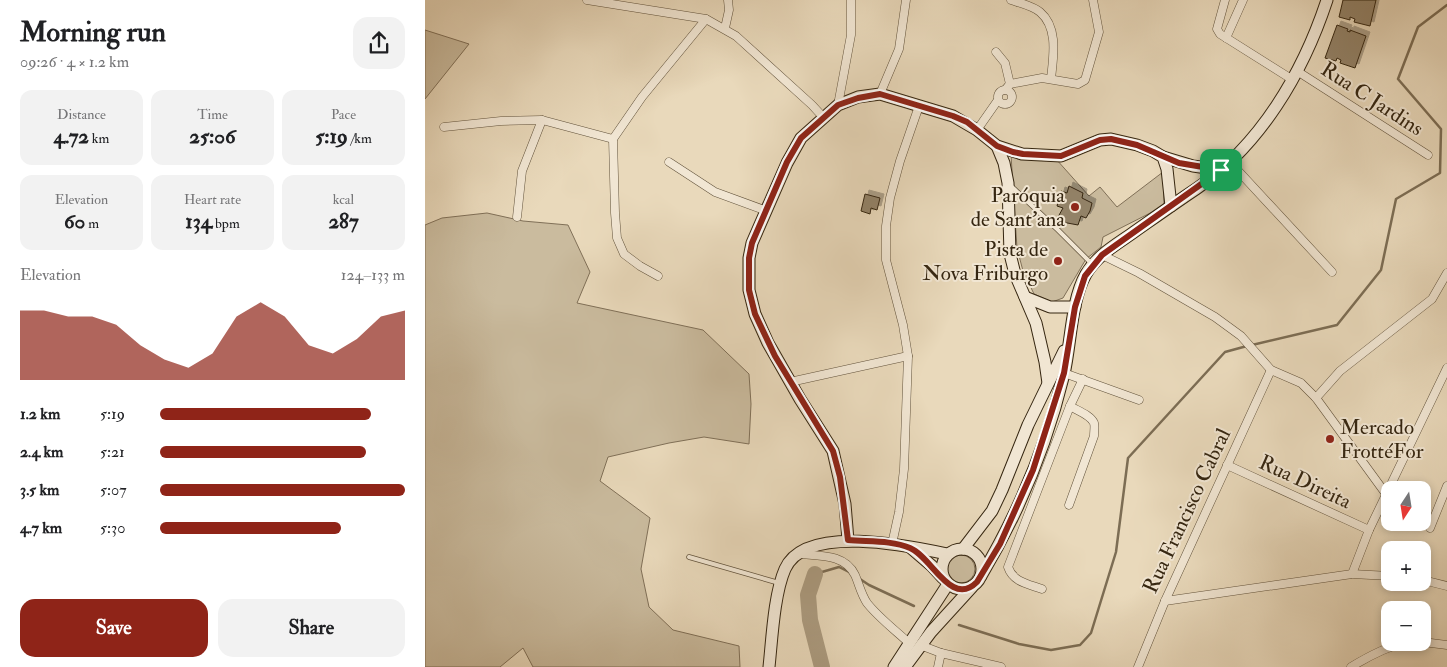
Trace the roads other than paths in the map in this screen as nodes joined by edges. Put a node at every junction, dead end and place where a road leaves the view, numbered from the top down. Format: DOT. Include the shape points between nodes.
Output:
graph roads {
  1 [pos="587,0"];
  2 [pos="728,0"];
  3 [pos="851,0"];
  4 [pos="906,0"];
  5 [pos="1011,0"];
  6 [pos="1093,0"];
  7 [pos="1225,0"];
  8 [pos="1243,0"];
  9 [pos="1327,0"];
  10 [pos="631,4"];
  11 [pos="645,4"];
  12 [pos="706,19"];
  13 [pos="725,28"];
  14 [pos="1226,38"];
  15 [pos="996,52"];
  16 [pos="1295,75"];
  17 [pos="1051,79"];
  18 [pos="1008,87"];
  19 [pos="880,94"];
  20 [pos="998,100"];
  21 [pos="838,105"];
  22 [pos="919,106"];
  23 [pos="823,117"];
  24 [pos="542,120"];
  25 [pos="444,127"];
  26 [pos="977,130"];
  27 [pos="613,139"];
  28 [pos="997,146"];
  29 [pos="1428,156"];
  30 [pos="1163,157"];
  31 [pos="669,162"];
  32 [pos="1230,162"];
  33 [pos="1221,170"];
  34 [pos="1008,184"];
  35 [pos="1171,206"];
  36 [pos="767,211"];
  37 [pos="517,217"];
  38 [pos="1102,255"];
  39 [pos="1092,265"];
  40 [pos="1332,272"];
  41 [pos="1447,273"];
  42 [pos="658,276"];
  43 [pos="1025,297"];
  44 [pos="1075,307"];
  45 [pos="1069,340"];
  46 [pos="908,356"];
  47 [pos="1447,368"];
  48 [pos="1271,370"];
  49 [pos="1064,373"];
  50 [pos="1083,379"];
  51 [pos="790,382"];
  52 [pos="1048,383"];
  53 [pos="1316,398"];
  54 [pos="1139,400"];
  55 [pos="1070,406"];
  56 [pos="1227,465"];
  57 [pos="1392,481"];
  58 [pos="1447,486"];
  59 [pos="1381,487"];
  60 [pos="1381,505"];
  61 [pos="1069,506"];
  62 [pos="1431,526"];
  63 [pos="1369,530"];
  64 [pos="848,540"];
  65 [pos="892,544"];
  66 [pos="911,548"];
  67 [pos="963,549"];
  68 [pos="796,554"];
  69 [pos="947,554"];
  70 [pos="689,557"];
  71 [pos="1352,574"];
  72 [pos="981,576"];
  73 [pos="1381,576"];
  74 [pos="946,582"];
  75 [pos="1431,582"];
  76 [pos="781,584"];
  77 [pos="1447,586"];
  78 [pos="972,587"];
  79 [pos="1042,589"];
  80 [pos="1165,601"];
  81 [pos="1431,643"];
  82 [pos="915,644"];
  83 [pos="1447,645"];
  84 [pos="1381,650"];
  85 [pos="941,653"];
  86 [pos="941,665"];
  87 [pos="769,667"];
  88 [pos="894,667"];
  89 [pos="905,667"];
  90 [pos="1001,667"];
  91 [pos="1137,667"];
  92 [pos="1351,667"];
  1 -- 10 [label="street"];
  2 -- 13 [label="street"];
  3 -- 21 [label="street" via="851,36"];
  4 -- 19 [label="street" via="899,49"];
  5 -- 17 [label="street" via="1040,12 1046,19 1054,44"];
  6 -- 17 [label="street" via="1099,32 1085,80 1078,84"];
  7 -- 14 [label="street" via="1217,29"];
  8 -- 14 [label="street"];
  9 -- 16 [label="street"];
  10 -- 11 [label="street"];
  11 -- 12 [label="street"];
  12 -- 13 [label="street"];
  12 -- 27 [label="street" via="642,97"];
  13 -- 23 [label="street" via="786,80"];
  14 -- 16 [label="street, Rua C Jardins"];
  15 -- 18 [label="street" via="1005,63"];
  16 -- 29 [label="street, Rua C Jardins"];
  16 -- 32 [label="street" via="1261,128"];
  17 -- 18 [label="street" via="1042,78"];
  18 -- 20 [label="street" via="1000,91"];
  18 -- 20 [label="street" via="1011,101 1002,104"];
  19 -- 21 [label="street"];
  19 -- 22 [label="street"];
  20 -- 26 [label="street"];
  21 -- 23 [label="street"];
  22 -- 26 [label="street" via="953,116"];
  22 -- 46 [label="street" via="900,161 886,226 886,260"];
  23 -- 36 [label="street" via="801,138 787,162"];
  24 -- 25 [label="street"];
  24 -- 27 [label="street"];
  24 -- 37 [label="street" via="523,171"];
  26 -- 28 [label="street"];
  27 -- 42 [label="street" via="617,238 625,254"];
  28 -- 30 [label="street" via="1023,154 1061,156 1100,140 1111,139 1137,145"];
  28 -- 34 [label="street"];
  30 -- 33 [label="street"];
  30 -- 35 [label="street"];
  31 -- 36 [label="street" via="715,192"];
  32 -- 33 [label="street"];
  32 -- 40 [label="street"];
  33 -- 35 [label="street"];
  34 -- 39 [label="lane"];
  34 -- 43 [label="street" via="1010,254"];
  35 -- 38 [label="street"];
  36 -- 51 [label="street" via="752,243 749,290 755,314"];
  38 -- 39 [label="street"];
  38 -- 48 [label="street" via="1215,317 1241,336"];
  39 -- 44 [label="street"];
  41 -- 53 [label="street" via="1427,303 1340,371"];
  43 -- 44 [label="street" via="1050,307"];
  43 -- 52 [label="street" via="1036,323"];
  44 -- 45 [label="street"];
  45 -- 49 [label="street"];
  45 -- 52 [label="street"];
  46 -- 51 [label="street"];
  46 -- 65 [label="street" via="904,469"];
  47 -- 57 [label="street"];
  48 -- 53 [label="street" via="1301,383"];
  48 -- 56 [label="street, Rua Francisco Cabral"];
  49 -- 50 [label="street"];
  49 -- 72 [label="street" via="1033,470 1000,544"];
  50 -- 54 [label="street"];
  50 -- 55 [label="street"];
  51 -- 64 [label="street" via="833,451 840,477"];
  52 -- 67 [label="street" via="1003,490 992,511"];
  53 -- 59 [label="street"];
  55 -- 61 [label="street" via="1094,423 1094,436"];
  55 -- 79 [label="street" via="1008,567 1015,579"];
  56 -- 63 [label="street, Rua Direita"];
  56 -- 80 [label="street, Rua Francisco Cabral"];
  58 -- 62 [label="street"];
  60 -- 63 [label="street"];
  63 -- 71 [label="street"];
  64 -- 65 [label="street"];
  64 -- 68 [label="street" via="806,548"];
  65 -- 66 [label="street"];
  66 -- 69 [label="street"];
  66 -- 74 [label="street"];
  67 -- 69 [label="street"];
  67 -- 72 [label="street" via="977,556 981,563"];
  68 -- 76 [label="street" via="785,567"];
  68 -- 82 [label="street" via="838,558 846,562 872,608"];
  69 -- 74 [label="street" via="941,566"];
  70 -- 76 [label="lane"];
  71 -- 73 [label="street"];
  71 -- 80 [label="street"];
  72 -- 78 [label="street"];
  74 -- 78 [label="street" via="955,588"];
  74 -- 82 [label="street"];
  75 -- 77 [label="street"];
  76 -- 87 [label="street"];
  78 -- 82 [label="street"];
  80 -- 91 [label="street, Rua Francisco Cabral"];
  81 -- 83 [label="street"];
  82 -- 85 [label="street"];
  82 -- 88 [label="street"];
  82 -- 89 [label="street"];
  84 -- 92 [label="street"];
  85 -- 86 [label="street"];
  85 -- 90 [label="street"];
}
